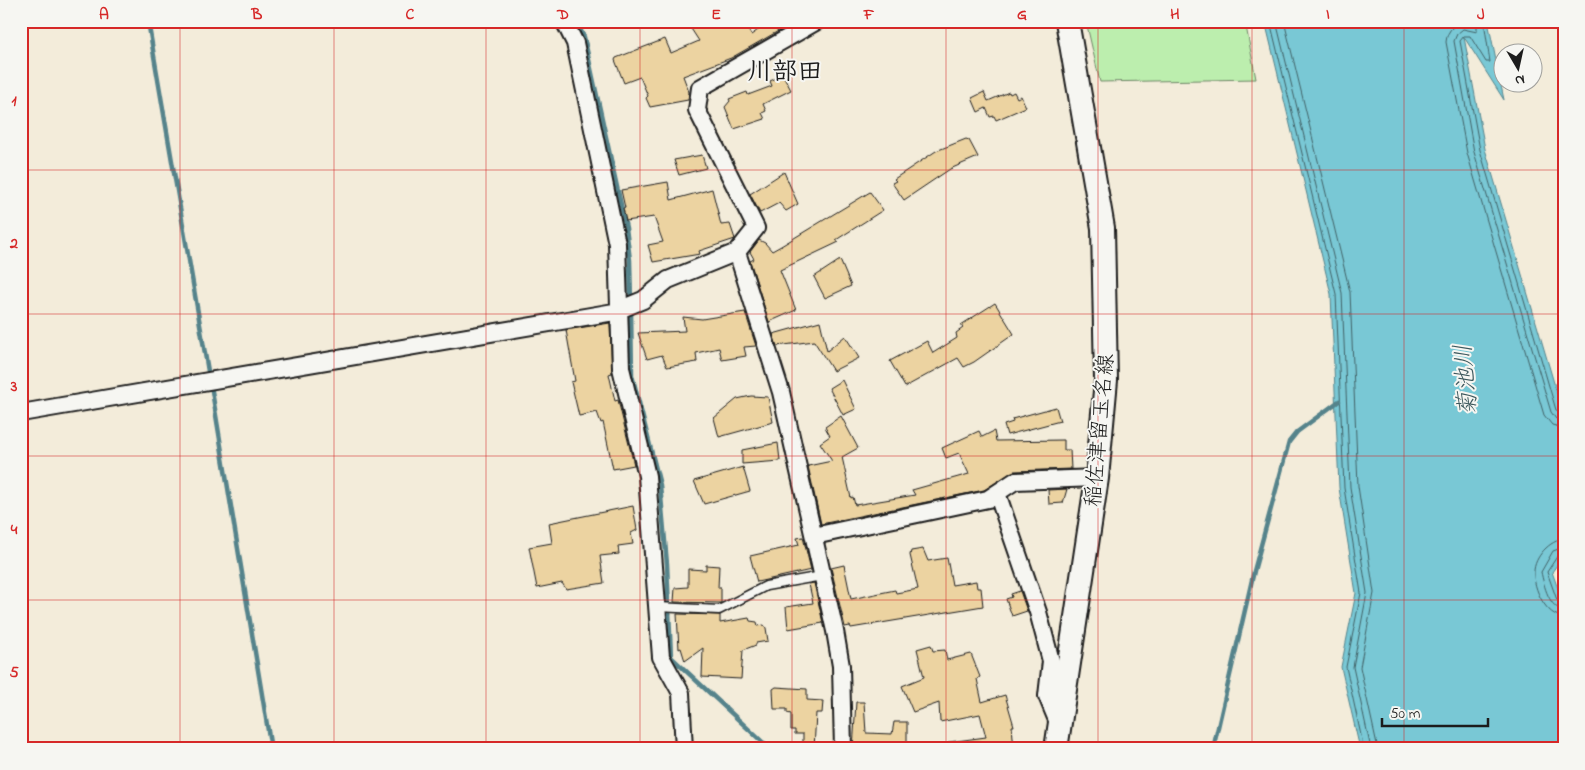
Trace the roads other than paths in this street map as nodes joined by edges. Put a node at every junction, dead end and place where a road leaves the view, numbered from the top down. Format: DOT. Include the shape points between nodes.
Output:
graph roads {
  1 [pos="564,21"];
  2 [pos="817,21"];
  3 [pos="1067,21"];
  4 [pos="736,252"];
  5 [pos="620,311"];
  6 [pos="21,413"];
  7 [pos="1097,478"];
  8 [pos="997,493"];
  9 [pos="814,536"];
  10 [pos="822,576"];
  11 [pos="658,607"];
  12 [pos="1059,726"];
  13 [pos="684,749"];
  14 [pos="843,749"];
  15 [pos="1056,749"];
  1 -- 5 [label="street" via="574,43 617,244"];
  2 -- 4 [label="street" via="700,88 697,110 756,228"];
  3 -- 7 [label="main road, 稲佐津留玉名線" via="1103,228 1106,380"];
  4 -- 5 [label="street" via="668,280 643,300"];
  4 -- 9 [label="street" via="781,392"];
  5 -- 6 [label="street"];
  5 -- 11 [label="street" via="621,368 647,476"];
  7 -- 8 [label="street" via="1015,481"];
  7 -- 12 [label="main road, 稲佐津留玉名線"];
  8 -- 9 [label="street" via="988,499"];
  8 -- 12 [label="street" via="1038,612 1051,661 1047,696"];
  9 -- 10 [label="street"];
  10 -- 11 [label="lane" via="766,586 719,610"];
  10 -- 14 [label="street" via="841,666"];
  11 -- 13 [label="street" via="661,657 681,693"];
  12 -- 15 [label="main road, 稲佐津留玉名線"];
}
